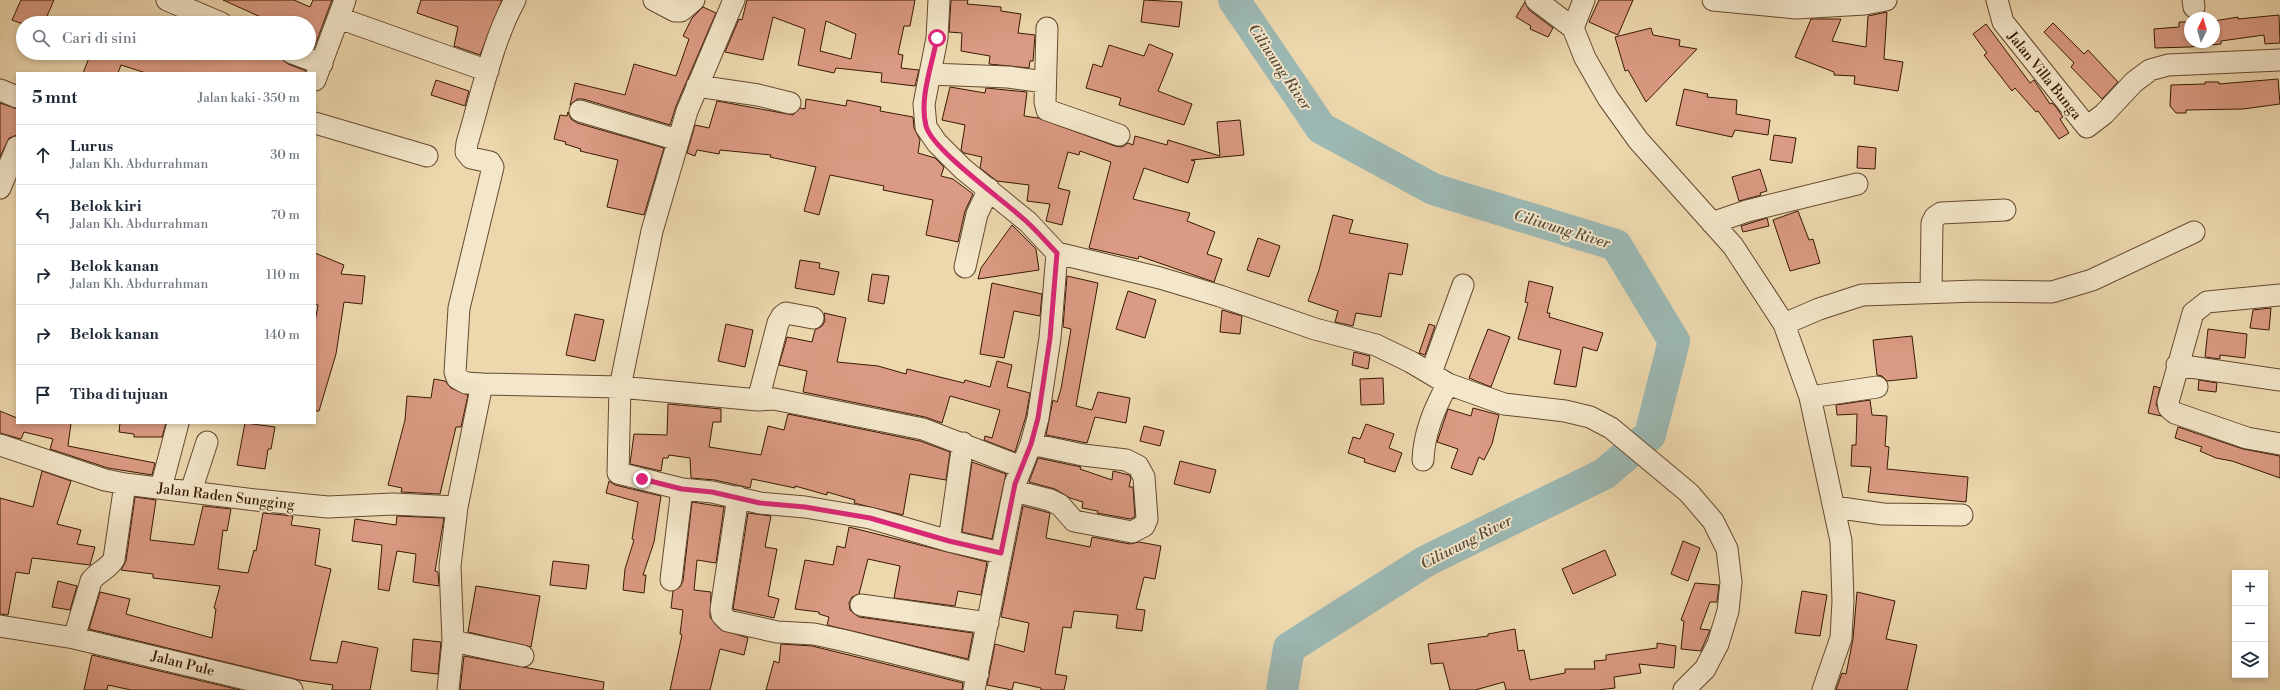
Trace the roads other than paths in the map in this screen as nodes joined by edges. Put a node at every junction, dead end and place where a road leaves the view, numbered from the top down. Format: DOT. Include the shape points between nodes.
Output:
graph roads {
  1 [pos="167,0"];
  2 [pos="515,0"];
  3 [pos="654,0"];
  4 [pos="694,0"];
  5 [pos="939,0"];
  6 [pos="1536,0"];
  7 [pos="1584,0"];
  8 [pos="1713,0"];
  9 [pos="1886,0"];
  10 [pos="1997,0"];
  11 [pos="726,2"];
  12 [pos="1797,4"];
  13 [pos="342,9"];
  14 [pos="205,16"];
  15 [pos="1047,28"];
  16 [pos="1573,28"];
  17 [pos="302,60"];
  18 [pos="2280,60"];
  19 [pos="488,71"];
  20 [pos="318,72"];
  21 [pos="930,74"];
  22 [pos="1045,82"];
  23 [pos="697,86"];
  24 [pos="0,90"];
  25 [pos="16,98"];
  26 [pos="790,103"];
  27 [pos="580,111"];
  28 [pos="316,123"];
  29 [pos="1119,135"];
  30 [pos="678,140"];
  31 [pos="16,149"];
  32 [pos="427,156"];
  33 [pos="1858,184"];
  34 [pos="0,188"];
  35 [pos="989,189"];
  36 [pos="2005,210"];
  37 [pos="1712,223"];
  38 [pos="2194,232"];
  39 [pos="1057,253"];
  40 [pos="966,267"];
  41 [pos="1463,285"];
  42 [pos="1931,292"];
  43 [pos="2280,295"];
  44 [pos="813,318"];
  45 [pos="1784,324"];
  46 [pos="2177,365"];
  47 [pos="1440,378"];
  48 [pos="2280,380"];
  49 [pos="482,384"];
  50 [pos="620,387"];
  51 [pos="1877,387"];
  52 [pos="1810,397"];
  53 [pos="758,400"];
  54 [pos="178,424"];
  55 [pos="207,442"];
  56 [pos="963,443"];
  57 [pos="1031,444"];
  58 [pos="2280,444"];
  59 [pos="0,445"];
  60 [pos="1423,460"];
  61 [pos="1021,467"];
  62 [pos="125,484"];
  63 [pos="161,488"];
  64 [pos="682,489"];
  65 [pos="191,491"];
  66 [pos="1014,491"];
  67 [pos="738,497"];
  68 [pos="457,507"];
  69 [pos="1834,507"];
  70 [pos="1962,514"];
  71 [pos="949,541"];
  72 [pos="1001,553"];
  73 [pos="671,580"];
  74 [pos="861,605"];
  75 [pos="988,623"];
  76 [pos="0,626"];
  77 [pos="74,638"];
  78 [pos="452,641"];
  79 [pos="523,656"];
  80 [pos="976,682"];
  81 [pos="292,690"];
  82 [pos="448,690"];
  83 [pos="1684,690"];
  84 [pos="1823,690"];
  1 -- 14 [label="street"];
  2 -- 19 [label="street" via="507,15"];
  3 -- 4 [label="street" via="675,11 681,11"];
  5 -- 21 [label="street" via="937,38"];
  6 -- 16 [label="street"];
  7 -- 16 [label="street"];
  8 -- 12 [label="street"];
  9 -- 12 [label="street" via="1865,4"];
  10 -- 18 [label="street, Jalan Villa Bunga" via="2003,22 2087,127 2150,70 2168,65"];
  11 -- 23 [label="street"];
  13 -- 19 [label="street"];
  13 -- 20 [label="street"];
  15 -- 22 [label="street"];
  16 -- 37 [label="street" via="1585,58 1608,98 1638,140"];
  17 -- 20 [label="street"];
  19 -- 49 [label="street" via="466,152 471,158 490,162 492,167 459,308 455,372 457,378 466,383"];
  21 -- 22 [label="street" via="1008,77"];
  21 -- 35 [label="street" via="924,104 926,127 937,143 963,169"];
  22 -- 29 [label="street" via="1044,102 1047,110"];
  23 -- 26 [label="street" via="758,95"];
  23 -- 30 [label="street"];
  24 -- 25 [label="street"];
  27 -- 30 [label="street"];
  28 -- 32 [label="street"];
  30 -- 50 [label="street" via="652,231"];
  31 -- 34 [label="street"];
  33 -- 37 [label="street" via="1747,211"];
  35 -- 39 [label="street" via="1028,222"];
  35 -- 40 [label="street" via="977,214"];
  36 -- 42 [label="street" via="1941,213 1934,217"];
  37 -- 45 [label="street" via="1733,246"];
  38 -- 42 [label="street" via="2092,280 2052,292"];
  39 -- 47 [label="street" via="1160,278 1315,329 1376,345"];
  39 -- 57 [label="street" via="1049,345"];
  41 -- 47 [label="street"];
  42 -- 45 [label="street" via="1862,295"];
  43 -- 46 [label="street" via="2208,302 2198,307 2193,313"];
  44 -- 53 [label="street" via="786,313 782,316"];
  45 -- 52 [label="street"];
  46 -- 48 [label="street"];
  46 -- 58 [label="street" via="2168,402 2169,408 2175,413 2247,438"];
  47 -- 60 [label="street"];
  47 -- 83 [label="street" via="1504,404 1566,411 1590,417 1611,428 1689,493 1713,521 1727,549 1731,582 1728,611 1718,644 1705,669"];
  49 -- 50 [label="street"];
  49 -- 68 [label="street"];
  50 -- 53 [label="street"];
  50 -- 64 [label="street" via="618,473"];
  51 -- 52 [label="street"];
  52 -- 69 [label="street"];
  53 -- 56 [label="street" via="774,399 887,420"];
  54 -- 63 [label="street"];
  55 -- 65 [label="street"];
  56 -- 61 [label="street"];
  56 -- 71 [label="street"];
  57 -- 61 [label="street"];
  57 -- 66 [label="street" via="1083,455 1126,460 1138,466 1144,477 1147,519 1144,526 1132,532 1074,522 1060,505"];
  59 -- 62 [label="street, Jalan Raden Sungging" via="105,480"];
  61 -- 66 [label="street"];
  62 -- 63 [label="street, Jalan Raden Sungging"];
  62 -- 77 [label="street" via="114,558 112,563 91,581"];
  63 -- 65 [label="street, Jalan Raden Sungging"];
  64 -- 67 [label="street"];
  64 -- 73 [label="street"];
  65 -- 68 [label="street, Jalan Raden Sungging" via="328,506 393,504"];
  66 -- 72 [label="street"];
  67 -- 71 [label="street" via="870,518"];
  67 -- 80 [label="street" via="721,609 722,615 728,620 777,632 814,634 840,640"];
  68 -- 78 [label="street" via="450,566"];
  69 -- 70 [label="street" via="1883,514"];
  69 -- 84 [label="street" via="1841,542 1841,638"];
  71 -- 72 [label="street"];
  72 -- 75 [label="street"];
  74 -- 75 [label="street"];
  75 -- 80 [label="street"];
  76 -- 77 [label="street, Jalan Pule"];
  77 -- 81 [label="street, Jalan Pule"];
  78 -- 79 [label="street"];
  78 -- 82 [label="street"];
}
